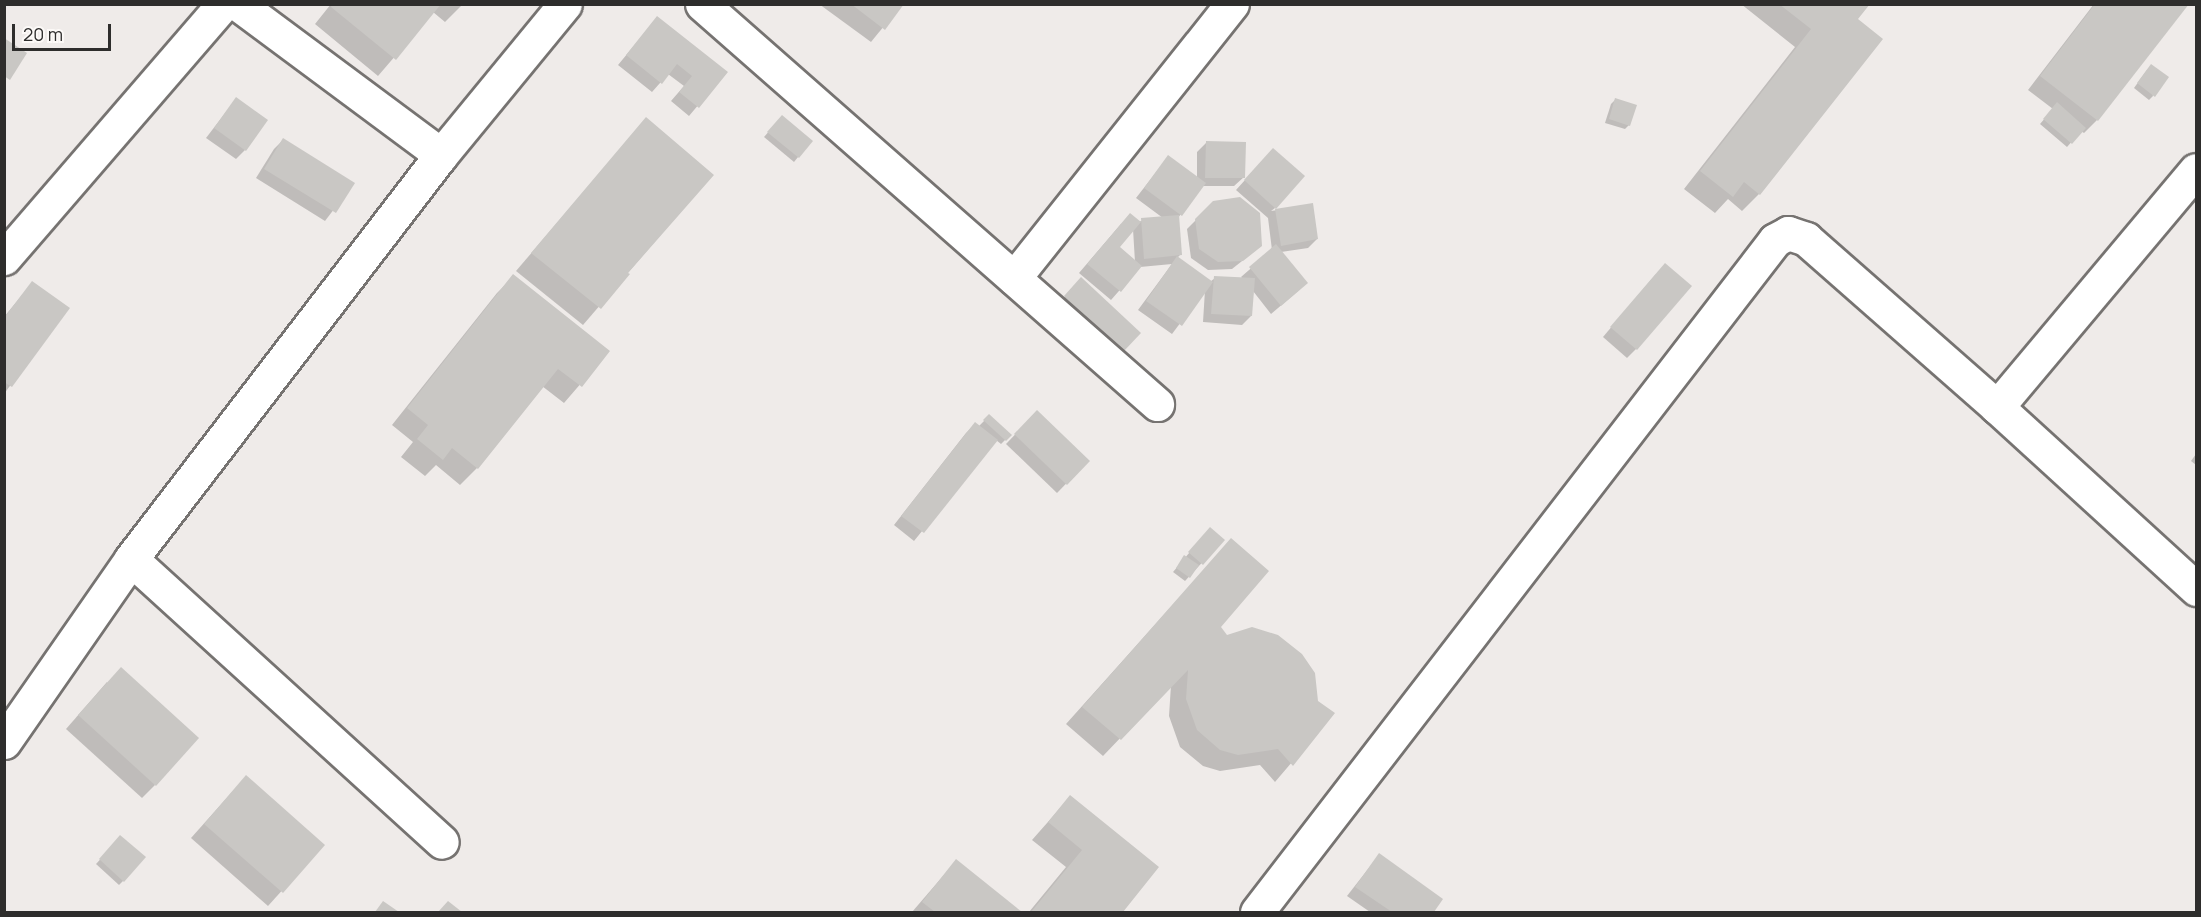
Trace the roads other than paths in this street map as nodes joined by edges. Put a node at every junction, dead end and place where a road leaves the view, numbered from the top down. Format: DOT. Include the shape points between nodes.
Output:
graph roads {
  1 [pos="223,4"];
  2 [pos="238,4"];
  3 [pos="565,4"];
  4 [pos="702,4"];
  5 [pos="1232,4"];
  6 [pos="441,155"];
  7 [pos="2196,170"];
  8 [pos="4,258"];
  9 [pos="1014,278"];
  10 [pos="1157,404"];
  11 [pos="1997,407"];
  12 [pos="131,559"];
  13 [pos="2196,589"];
  14 [pos="4,742"];
  15 [pos="442,842"];
  16 [pos="1257,912"];
  1 -- 8 [label="street"];
  2 -- 6 [label="street"];
  3 -- 6 [label="street"];
  4 -- 9 [label="street"];
  5 -- 9 [label="street"];
  6 -- 12 [label="street"];
  7 -- 11 [label="street"];
  9 -- 10 [label="street"];
  11 -- 13 [label="street"];
  11 -- 16 [label="street" via="1806,239 1788,233 1775,240"];
  12 -- 14 [label="street"];
  12 -- 15 [label="street"];
}
